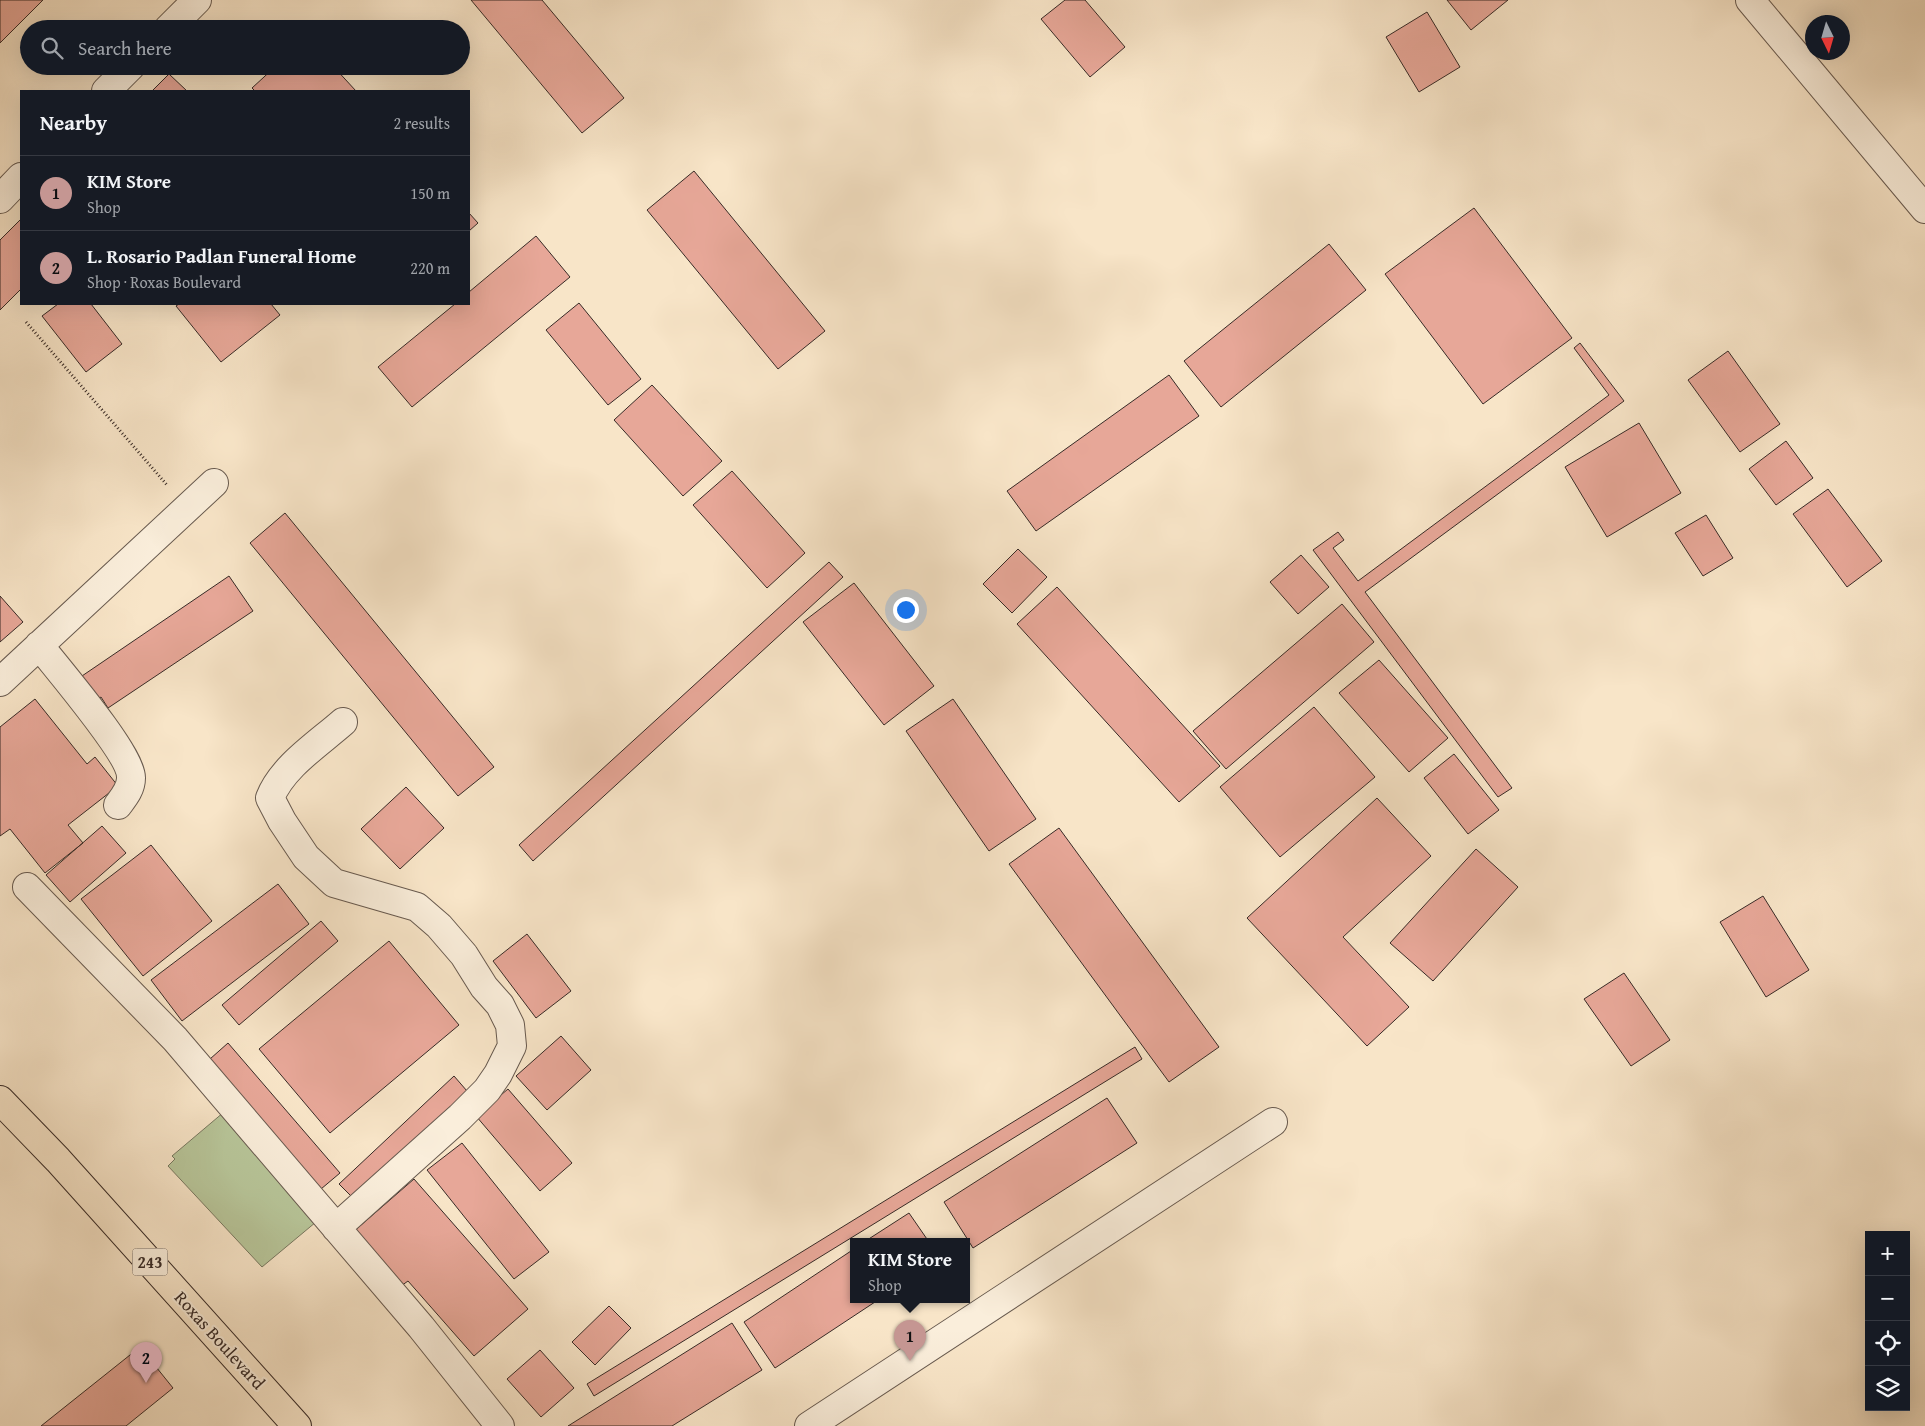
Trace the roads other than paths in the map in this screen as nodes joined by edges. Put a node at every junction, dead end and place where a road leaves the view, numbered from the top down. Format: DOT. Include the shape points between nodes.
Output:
graph roads {
  1 [pos="197,0"];
  2 [pos="1750,0"];
  3 [pos="177,20"];
  4 [pos="122,75"];
  5 [pos="107,90"];
  6 [pos="20,178"];
  7 [pos="0,199"];
  8 [pos="1925,208"];
  9 [pos="214,483"];
  10 [pos="39,645"];
  11 [pos="0,682"];
  12 [pos="343,722"];
  13 [pos="118,805"];
  14 [pos="27,887"];
  15 [pos="0,1100"];
  16 [pos="1274,1122"];
  17 [pos="336,1228"];
  18 [pos="297,1426"];
  19 [pos="500,1426"];
  20 [pos="809,1426"];
  1 -- 3 [label="street"];
  2 -- 8 [label="street"];
  4 -- 5 [label="street"];
  6 -- 7 [label="street"];
  9 -- 10 [label="street"];
  10 -- 11 [label="street"];
  10 -- 13 [label="street" via="129,764 132,778"];
  12 -- 17 [label="street" via="285,773 270,798 306,856 334,883 416,907 439,926 500,1005 510,1025 512,1046 487,1090"];
  14 -- 17 [label="street" via="175,1038"];
  15 -- 18 [label="main road, Roxas Boulevard / 243"];
  16 -- 20 [label="street"];
  17 -- 19 [label="street" via="421,1326"];
}
